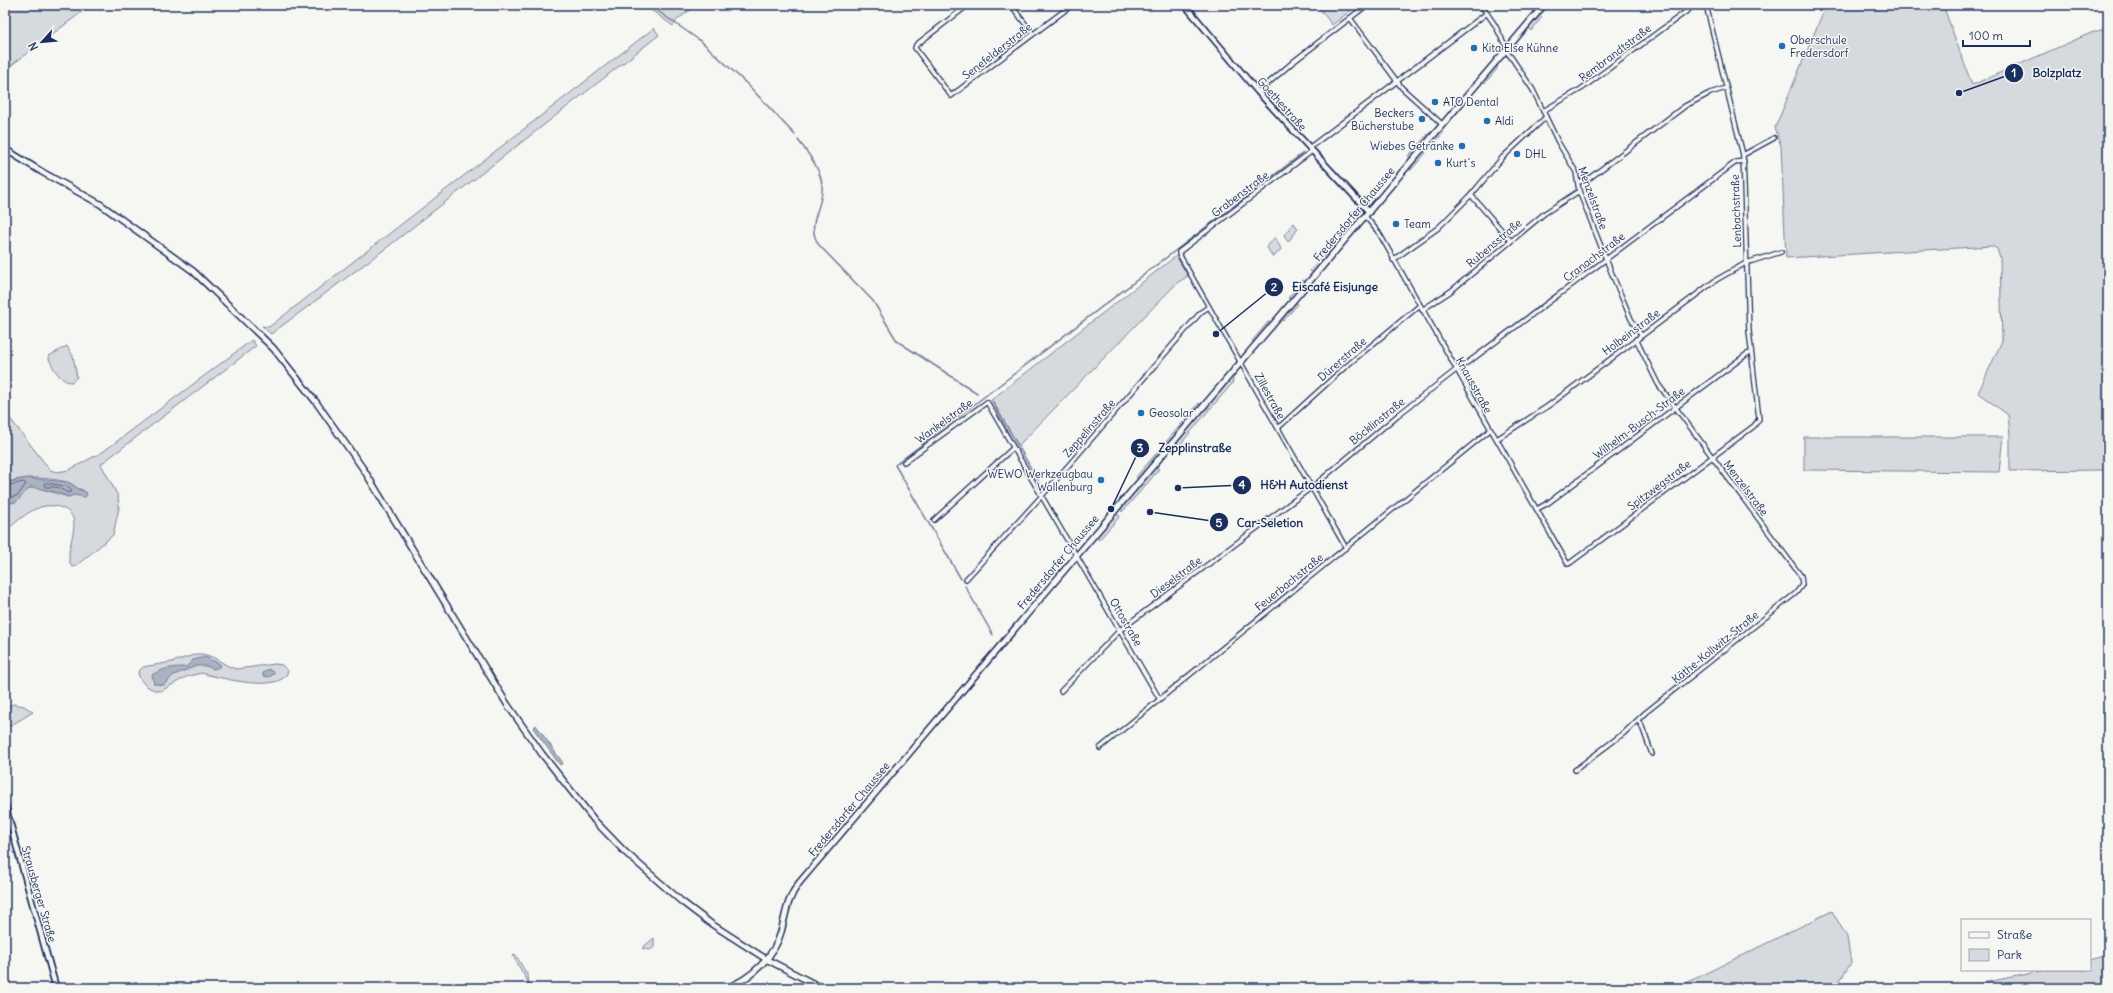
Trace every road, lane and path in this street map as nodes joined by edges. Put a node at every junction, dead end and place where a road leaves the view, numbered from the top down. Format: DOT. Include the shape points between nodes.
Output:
graph roads {
  1 [pos="968,5"];
  2 [pos="1011,5"];
  3 [pos="1072,5"];
  4 [pos="1185,5"];
  5 [pos="1367,5"];
  6 [pos="1481,5"];
  7 [pos="1544,5"];
  8 [pos="1695,5"];
  9 [pos="1706,5"];
  10 [pos="1487,13"];
  11 [pos="1350,18"];
  12 [pos="1033,34"];
  13 [pos="1507,50"];
  14 [pos="1398,81"];
  15 [pos="1726,88"];
  16 [pos="1258,92"];
  17 [pos="1543,111"];
  18 [pos="1546,117"];
  19 [pos="1442,125"];
  20 [pos="1774,138"];
  21 [pos="5,149"];
  22 [pos="1311,149"];
  23 [pos="1743,155"];
  24 [pos="1744,161"];
  25 [pos="1578,182"];
  26 [pos="1579,191"];
  27 [pos="1471,195"];
  28 [pos="1367,214"];
  29 [pos="1511,241"];
  30 [pos="1179,252"];
  31 [pos="1781,252"];
  32 [pos="1607,259"];
  33 [pos="1393,260"];
  34 [pos="1746,263"];
  35 [pos="1419,306"];
  36 [pos="1210,307"];
  37 [pos="1422,310"];
  38 [pos="1642,335"];
  39 [pos="1636,339"];
  40 [pos="1751,353"];
  41 [pos="1241,362"];
  42 [pos="1456,370"];
  43 [pos="1676,407"];
  44 [pos="1759,419"];
  45 [pos="1278,428"];
  46 [pos="1490,430"];
  47 [pos="1497,439"];
  48 [pos="1013,448"];
  49 [pos="1712,456"];
  50 [pos="904,462"];
  51 [pos="1311,487"];
  52 [pos="1042,496"];
  53 [pos="1537,509"];
  54 [pos="934,520"];
  55 [pos="1346,548"];
  56 [pos="1076,556"];
  57 [pos="1568,564"];
  58 [pos="966,579"];
  59 [pos="1802,586"];
  60 [pos="1120,630"];
  61 [pos="1061,691"];
  62 [pos="1159,698"];
  63 [pos="1638,721"];
  64 [pos="1100,748"];
  65 [pos="1652,754"];
  66 [pos="1575,770"];
  67 [pos="5,805"];
  68 [pos="766,959"];
  69 [pos="56,988"];
  70 [pos="726,988"];
  71 [pos="822,988"];
  1 -- 12 [label="street, Senefelderstraße" via="915,48 951,96"];
  2 -- 12 [label="street"];
  3 -- 12 [label="street, Senefelderstraße"];
  4 -- 16 [label="street, Goethestraße"];
  5 -- 11 [label="street"];
  6 -- 10 [label="street, Menzelstraße"];
  7 -- 13 [label="main road, Fredersdorfer Chaussee"];
  8 -- 17 [label="street, Rembrandtstraße" via="1581,89"];
  9 -- 15 [label="street, Lenbachstraße"];
  10 -- 13 [label="street, Menzelstraße"];
  10 -- 14 [label="street, Grabenstraße"];
  11 -- 14 [label="street"];
  11 -- 16 [label="street"];
  13 -- 17 [label="street, Menzelstraße"];
  13 -- 19 [label="main road, Fredersdorfer Chaussee"];
  14 -- 19 [label="street" via="1402,88"];
  14 -- 22 [label="street, Grabenstraße"];
  15 -- 23 [label="street, Lenbachstraße"];
  15 -- 25 [label="street" via="1710,92 1685,106 1587,180"];
  16 -- 22 [label="street, Goethestraße"];
  17 -- 18 [label="street, Menzelstraße"];
  18 -- 25 [label="street, Menzelstraße" via="1576,172"];
  18 -- 27 [label="street" via="1503,157"];
  19 -- 28 [label="main road, Fredersdorfer Chaussee"];
  20 -- 23 [label="street"];
  21 -- 68 [label="main road" via="100,204 193,271 273,348 316,402 364,470 507,704 568,788 625,852 681,901"];
  22 -- 28 [label="street, Goethestraße"];
  22 -- 30 [label="street, Grabenstraße"];
  23 -- 24 [label="street, Lenbachstraße"];
  24 -- 32 [label="street, Cranachstraße" via="1736,162"];
  24 -- 34 [label="street, Lenbachstraße"];
  25 -- 26 [label="street, Menzelstraße"];
  26 -- 29 [label="street, Rubensstraße"];
  26 -- 32 [label="street, Menzelstraße"];
  27 -- 29 [label="street"];
  27 -- 33 [label="street" via="1438,228"];
  28 -- 33 [label="street, Knausstraße"];
  28 -- 41 [label="main road, Fredersdorfer Chaussee"];
  29 -- 37 [label="street, Rubensstraße" via="1451,291"];
  30 -- 36 [label="street, Zillestraße"];
  31 -- 34 [label="street, Holbeinstraße"];
  32 -- 38 [label="street, Menzelstraße" via="1631,319"];
  32 -- 42 [label="street, Cranachstraße"];
  33 -- 35 [label="street, Knausstraße"];
  34 -- 38 [label="street, Holbeinstraße" via="1716,280"];
  34 -- 40 [label="street, Lenbachstraße"];
  35 -- 37 [label="street, Knausstraße"];
  35 -- 45 [label="street, Dürerstraße" via="1344,368"];
  36 -- 41 [label="street, Zillestraße"];
  36 -- 52 [label="street, Zeppelinstraße" via="1202,312"];
  37 -- 42 [label="street, Knausstraße"];
  38 -- 39 [label="street, Holbeinstraße"];
  39 -- 43 [label="street, Menzelstraße" via="1655,378"];
  39 -- 47 [label="street, Holbeinstraße" via="1532,418"];
  40 -- 43 [label="street, Wilhelm-Busch-Straße"];
  40 -- 44 [label="street, Lenbachstraße"];
  41 -- 45 [label="street, Zillestraße"];
  41 -- 56 [label="main road, Fredersdorfer Chaussee"];
  42 -- 46 [label="street, Knausstraße"];
  42 -- 51 [label="street, Böcklinstraße"];
  43 -- 49 [label="street, Menzelstraße"];
  43 -- 53 [label="street, Wilhelm-Busch-Straße"];
  44 -- 49 [label="street, Spitzwegstraße" via="1754,426"];
  45 -- 51 [label="street, Zillestraße"];
  46 -- 47 [label="street, Knausstraße"];
  46 -- 55 [label="street, Feuerbachstraße"];
  47 -- 53 [label="street, Knausstraße"];
  48 -- 50 [label="street, Wankelstraße" via="987,402"];
  48 -- 52 [label="street, Wankelstraße"];
  48 -- 54 [label="street"];
  49 -- 57 [label="street, Spitzwegstraße"];
  49 -- 59 [label="street, Menzelstraße" via="1801,576"];
  51 -- 55 [label="street, Zillestraße"];
  51 -- 60 [label="street, Dieselstraße"];
  52 -- 56 [label="street, Wankelstraße"];
  52 -- 58 [label="street, Zeppelinstraße"];
  53 -- 57 [label="street, Knausstraße"];
  55 -- 62 [label="street, Feuerbachstraße"];
  56 -- 60 [label="street, Ottostraße"];
  56 -- 68 [label="main road, Fredersdorfer Chaussee" via="799,883 788,900 776,944"];
  59 -- 63 [label="street, Käthe-Kollwitz-Straße"];
  60 -- 61 [label="street, Dieselstraße"];
  60 -- 62 [label="street, Ottostraße"];
  62 -- 64 [label="street, Feuerbachstraße"];
  63 -- 65 [label="street"];
  63 -- 66 [label="street, Käthe-Kollwitz-Straße"];
  67 -- 69 [label="street, Strausberger Straße"];
  68 -- 70 [label="main road, Fredersdorfer Chaussee" via="748,978"];
  68 -- 71 [label="main road"];
}
